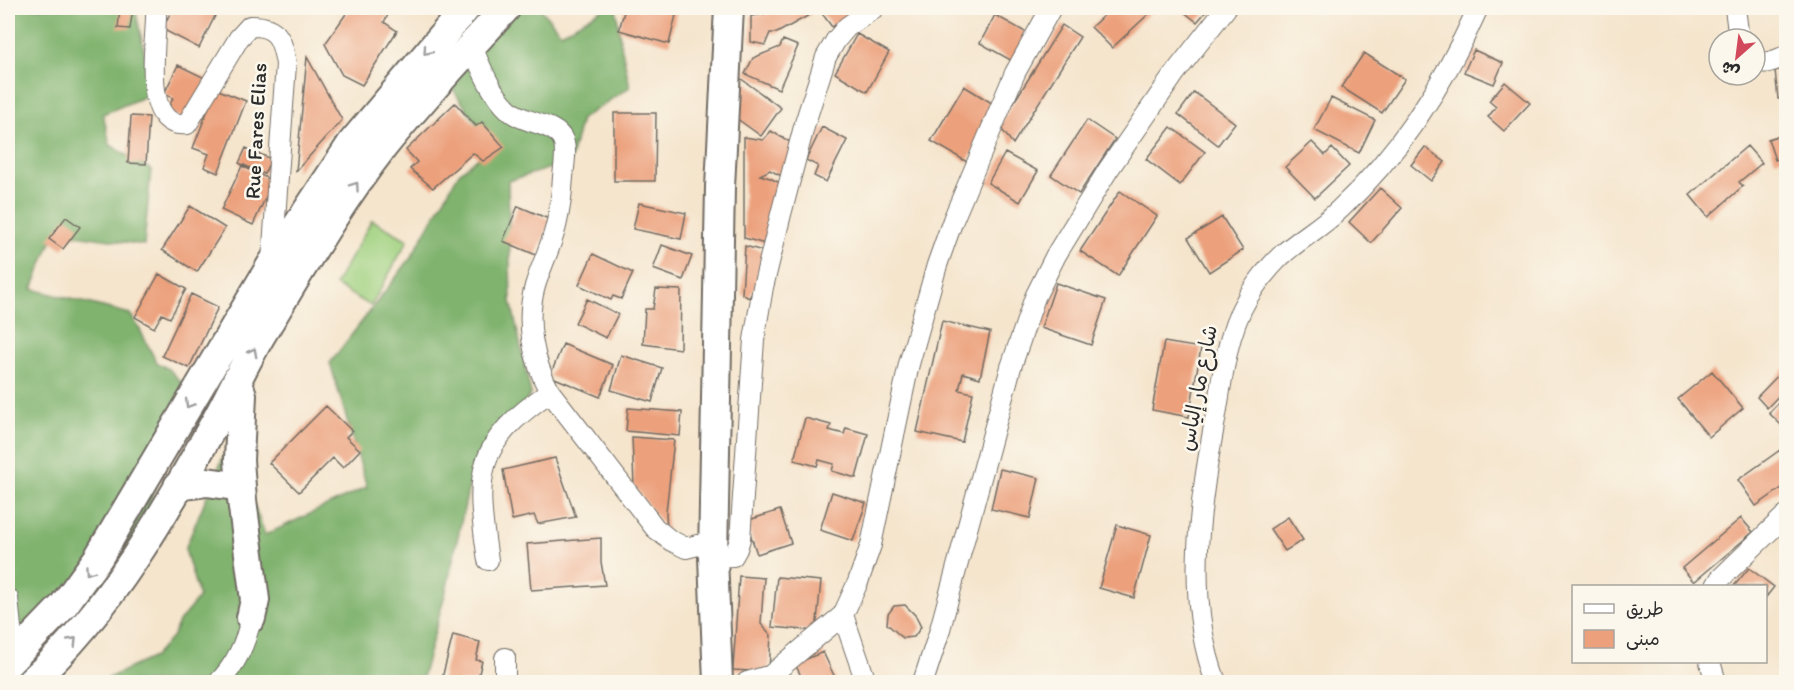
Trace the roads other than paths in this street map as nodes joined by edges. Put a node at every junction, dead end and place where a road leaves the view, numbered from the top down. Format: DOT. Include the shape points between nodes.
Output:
graph roads {
  1 [pos="156,8"];
  2 [pos="506,8"];
  3 [pos="712,8"];
  4 [pos="729,8"];
  5 [pos="874,8"];
  6 [pos="1051,8"];
  7 [pos="1226,8"];
  8 [pos="1478,8"];
  9 [pos="1735,8"];
  10 [pos="460,21"];
  11 [pos="1737,27"];
  12 [pos="1786,56"];
  13 [pos="1767,63"];
  14 [pos="272,264"];
  15 [pos="237,380"];
  16 [pos="550,392"];
  17 [pos="217,418"];
  18 [pos="228,485"];
  19 [pos="178,486"];
  20 [pos="1786,514"];
  21 [pos="706,551"];
  22 [pos="488,560"];
  23 [pos="1717,585"];
  24 [pos="8,598"];
  25 [pos="843,615"];
  26 [pos="251,618"];
  27 [pos="505,657"];
  28 [pos="11,660"];
  29 [pos="1710,663"];
  30 [pos="926,675"];
  31 [pos="31,682"];
  32 [pos="219,682"];
  33 [pos="505,682"];
  34 [pos="699,682"];
  35 [pos="718,682"];
  36 [pos="747,682"];
  37 [pos="866,682"];
  38 [pos="942,682"];
  39 [pos="1216,682"];
  40 [pos="1716,682"];
  1 -- 14 [label="street, Rue Fares Elias" via="154,92 159,110 177,126 186,124 250,26 272,29 282,43 286,64"];
  2 -- 10 [label="highway"];
  3 -- 21 [label="highway"];
  4 -- 21 [label="highway"];
  5 -- 21 [label="street" via="836,40 815,90 758,310 740,539 733,556"];
  6 -- 25 [label="street" via="1011,82 940,256 909,364 872,545"];
  7 -- 30 [label="street" via="1108,170 1035,297 1011,367"];
  8 -- 39 [label="street, شارع مار إلياس" via="1455,57 1392,151 1338,211 1276,262 1255,286 1234,324 1201,504 1201,632"];
  9 -- 11 [label="street"];
  10 -- 14 [label="highway, one-way" via="352,143"];
  15 -- 10 [label="highway, one-way"];
  10 -- 16 [label="street" via="486,80 508,109 526,121 550,127 564,142 556,228 534,288 531,312 537,366"];
  12 -- 13 [label="street"];
  14 -- 28 [label="highway, one-way" via="98,558 63,606"];
  15 -- 17 [label="highway"];
  15 -- 26 [label="highway" via="242,395 242,500 255,600"];
  16 -- 21 [label="street" via="655,528 686,548"];
  16 -- 22 [label="street" via="508,425 490,450 480,495"];
  17 -- 18 [label="highway"];
  17 -- 19 [label="highway"];
  18 -- 19 [label="highway" via="207,482"];
  18 -- 26 [label="highway" via="242,597"];
  31 -- 19 [label="highway, one-way" via="80,634 109,597"];
  20 -- 23 [label="street"];
  21 -- 34 [label="highway"];
  21 -- 35 [label="highway"];
  24 -- 28 [label="street"];
  25 -- 36 [label="street" via="771,675"];
  25 -- 37 [label="street"];
  26 -- 32 [label="street" via="240,656"];
  27 -- 33 [label="street"];
  29 -- 40 [label="street"];
  30 -- 38 [label="street"];
}
